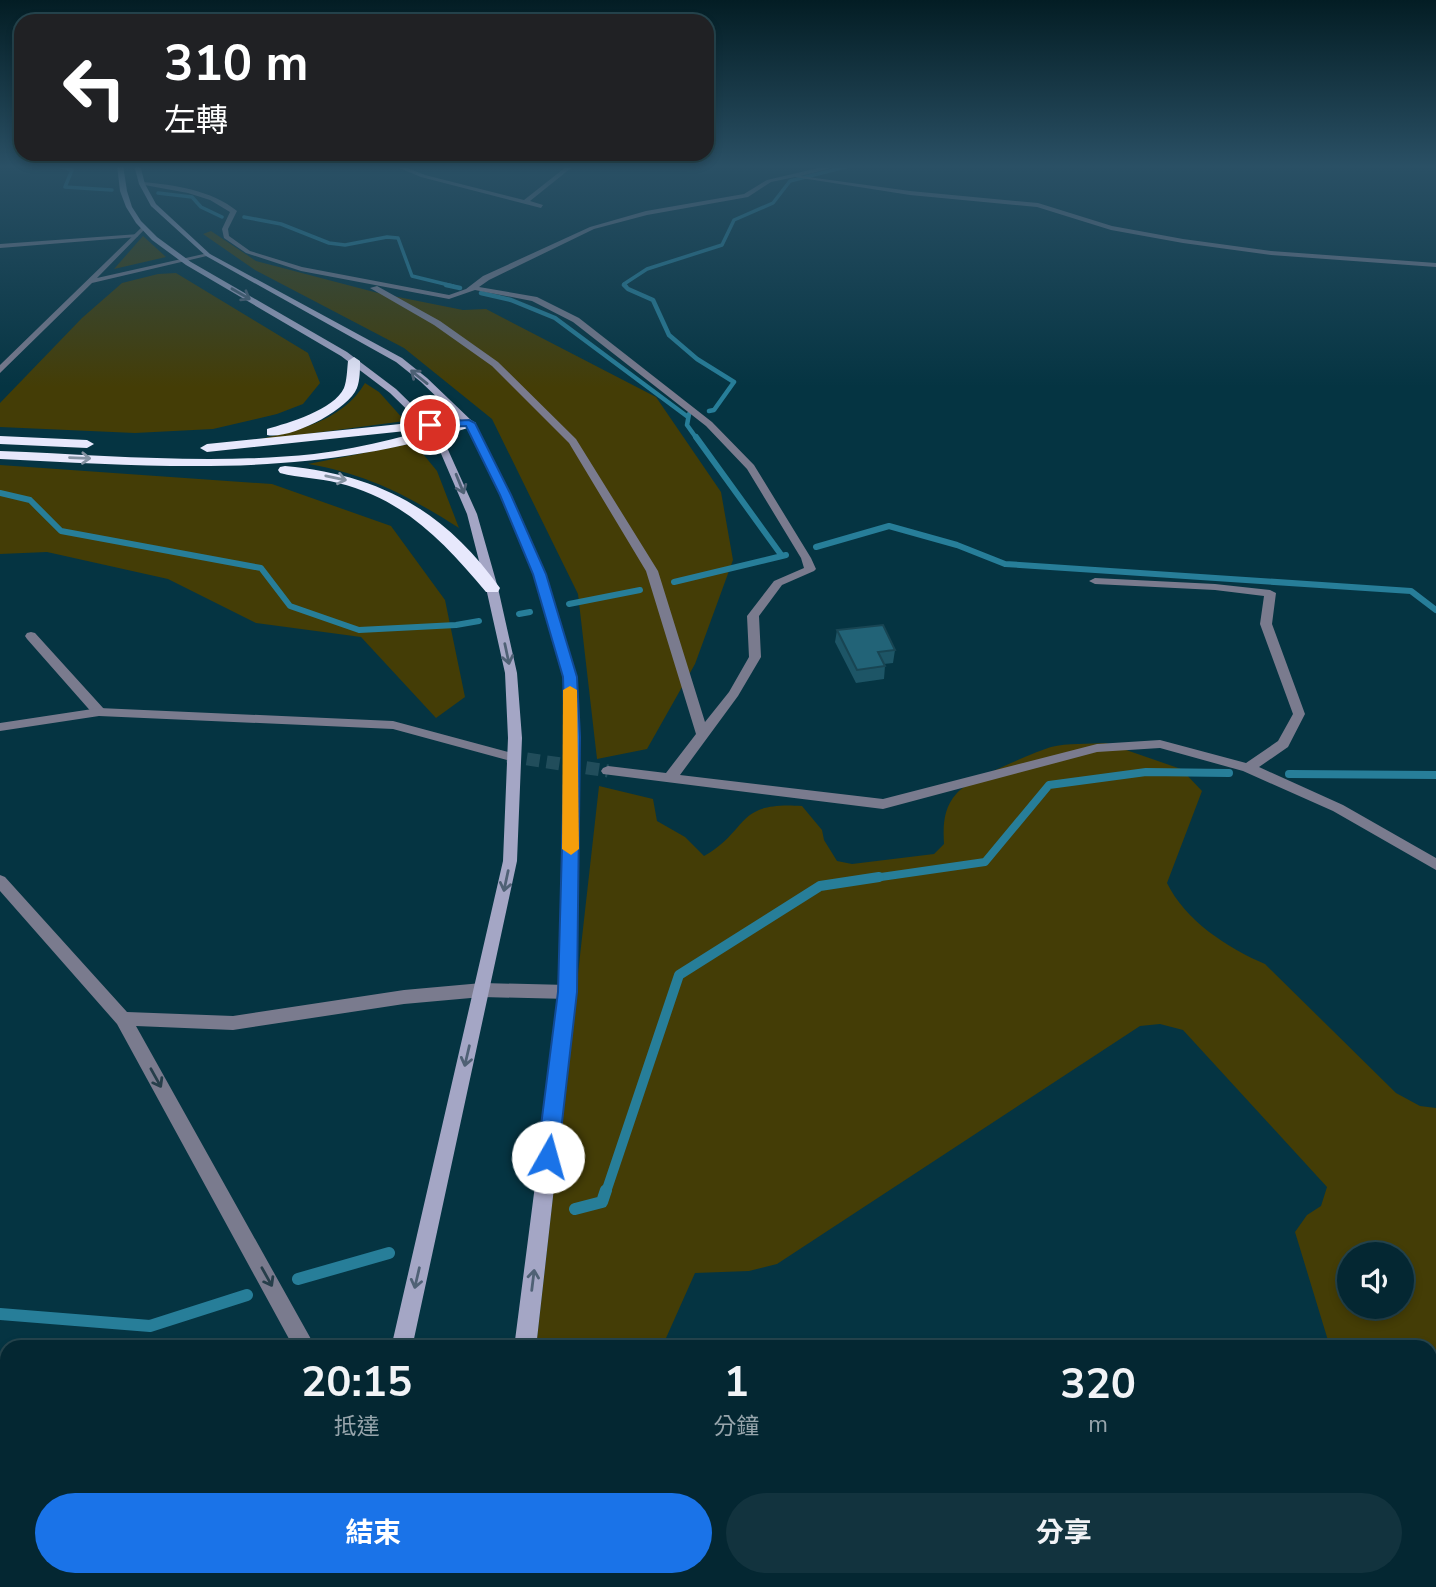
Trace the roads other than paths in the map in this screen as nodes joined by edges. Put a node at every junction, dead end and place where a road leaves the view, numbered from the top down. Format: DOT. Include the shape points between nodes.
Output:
graph roads {
  1 [pos="86,239"];
  2 [pos="133,239"];
  3 [pos="156,239"];
  4 [pos="189,239"];
  5 [pos="229,239"];
  6 [pos="569,239"];
  7 [pos="1172,239"];
  8 [pos="0,246"];
  9 [pos="208,255"];
  10 [pos="182,260"];
  11 [pos="1436,265"];
  12 [pos="361,280"];
  13 [pos="92,281"];
  14 [pos="474,288"];
  15 [pos="354,361"];
  16 [pos="0,370"];
  17 [pos="469,423"];
  18 [pos="433,429"];
  19 [pos="0,440"];
  20 [pos="101,444"];
  21 [pos="6,455"];
  22 [pos="220,462"];
  23 [pos="1095,580"];
  24 [pos="492,588"];
  25 [pos="32,636"];
  26 [pos="99,712"];
  27 [pos="0,727"];
  28 [pos="703,735"];
  29 [pos="507,756"];
  30 [pos="1248,768"];
  31 [pos="608,771"];
  32 [pos="671,777"];
  33 [pos="1436,865"];
  34 [pos="0,881"];
  35 [pos="482,989"];
  36 [pos="568,992"];
  37 [pos="123,1019"];
  38 [pos="302,1340"];
  39 [pos="403,1340"];
  40 [pos="526,1340"];
  1 -- 8 [label="street"];
  2 -- 13 [label="street"];
  3 -- 10 [label="main road"];
  4 -- 9 [label="main road"];
  5 -- 12 [label="street" via="248,252 301,269"];
  6 -- 14 [label="street"];
  7 -- 11 [label="street" via="1271,253"];
  9 -- 10 [label="street"];
  17 -- 9 [label="main road, one-way" via="399,360"];
  10 -- 13 [label="street"];
  10 -- 15 [label="main road, one-way"];
  12 -- 14 [label="street" via="437,297"];
  12 -- 28 [label="street" via="437,323 495,364 573,441 652,571"];
  13 -- 16 [label="street"];
  14 -- 28 [label="street" via="534,299 576,320 709,424 751,467 806,558 810,569 778,583 753,616 755,657"];
  15 -- 18 [label="main road" via="402,397"];
  15 -- 18 [label="highway" via="350,389 318,415 258,436 192,447 223,449 393,427"];
  17 -- 18 [label="highway"];
  17 -- 36 [label="main road" via="540,574 570,677"];
  18 -- 22 [label="highway" via="329,456"];
  18 -- 24 [label="main road, one-way" via="472,514"];
  19 -- 20 [label="highway"];
  21 -- 22 [label="highway, one-way"];
  22 -- 24 [label="highway, one-way" via="308,472 352,481 393,497 423,516"];
  23 -- 30 [label="street" via="1270,593 1266,624 1298,714 1283,744"];
  24 -- 35 [label="main road, one-way" via="511,673 515,738 510,861"];
  25 -- 26 [label="street"];
  26 -- 27 [label="street"];
  26 -- 29 [label="street" via="393,725"];
  28 -- 32 [label="street"];
  30 -- 32 [label="street" via="1160,744 1097,748 883,804"];
  30 -- 33 [label="street" via="1338,808"];
  31 -- 32 [label="street"];
  34 -- 37 [label="street"];
  35 -- 36 [label="street"];
  35 -- 37 [label="street" via="233,1023"];
  35 -- 39 [label="main road, one-way"];
  40 -- 36 [label="main road, one-way"];
  37 -- 38 [label="street, one-way"];
}
